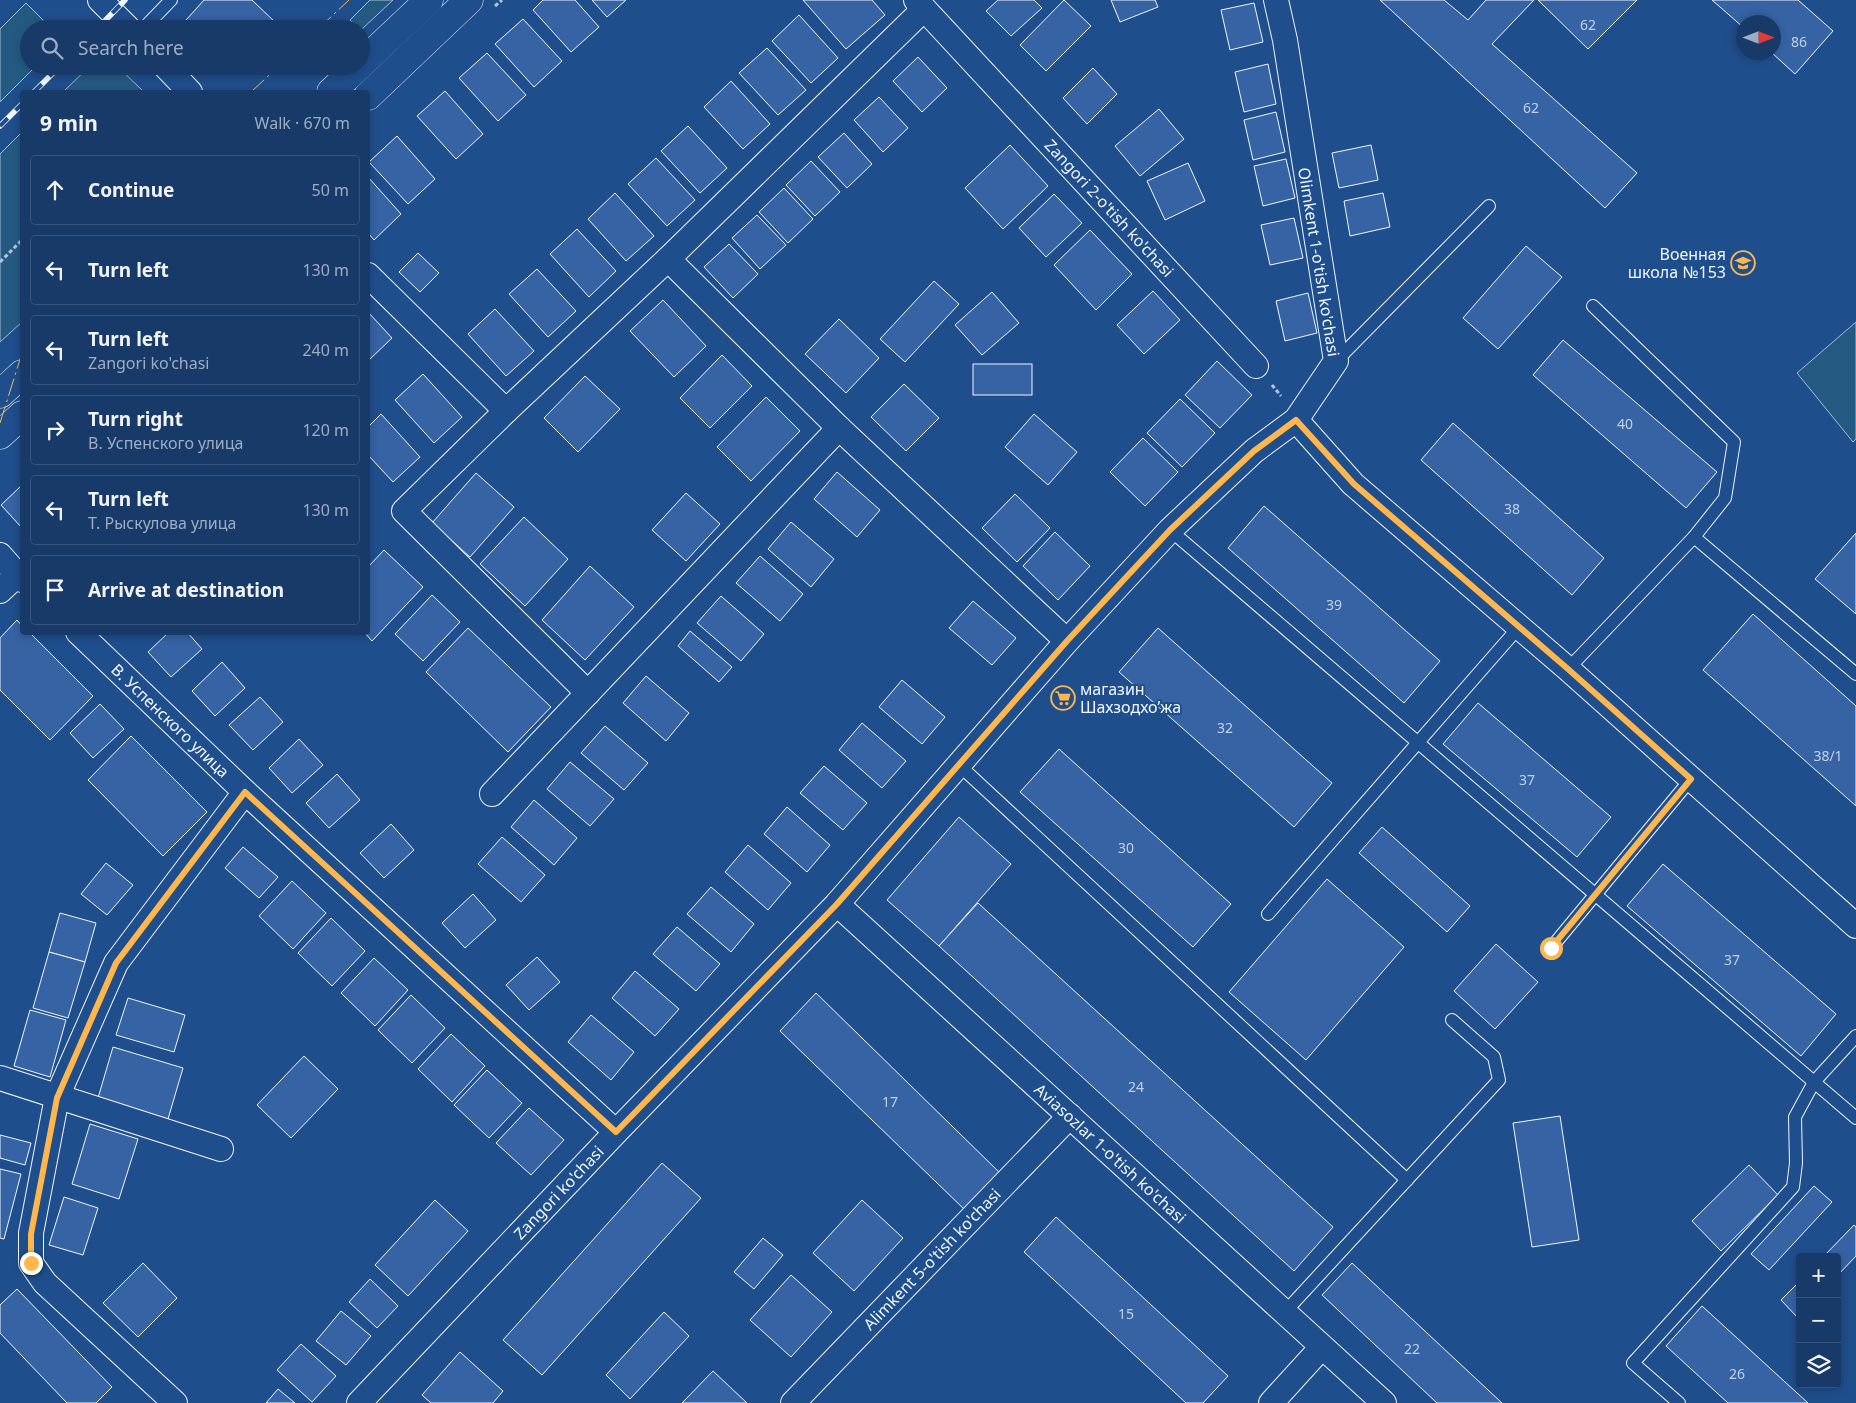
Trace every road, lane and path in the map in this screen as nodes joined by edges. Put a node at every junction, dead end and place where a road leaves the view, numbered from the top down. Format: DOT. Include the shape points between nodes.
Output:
graph roads {
  1 [pos="100,0"];
  2 [pos="170,0"];
  3 [pos="429,0"];
  4 [pos="469,0"];
  5 [pos="1276,0"];
  6 [pos="920,5"];
  7 [pos="120,20"];
  8 [pos="151,20"];
  9 [pos="370,56"];
  10 [pos="174,75"];
  11 [pos="349,75"];
  12 [pos="188,90"];
  13 [pos="333,90"];
  14 [pos="370,94"];
  15 [pos="1489,206"];
  16 [pos="20,242"];
  17 [pos="668,258"];
  18 [pos="0,262"];
  19 [pos="370,277"];
  20 [pos="1593,306"];
  21 [pos="1336,360"];
  22 [pos="1256,366"];
  23 [pos="20,376"];
  24 [pos="0,394"];
  25 [pos="506,411"];
  26 [pos="20,417"];
  27 [pos="1296,420"];
  28 [pos="839,428"];
  29 [pos="0,435"];
  30 [pos="1170,530"];
  31 [pos="1694,537"];
  32 [pos="0,556"];
  33 [pos="13,582"];
  34 [pos="1519,626"];
  35 [pos="81,635"];
  36 [pos="1067,641"];
  37 [pos="1568,669"];
  38 [pos="1856,674"];
  39 [pos="588,693"];
  40 [pos="1418,742"];
  41 [pos="959,765"];
  42 [pos="1691,779"];
  43 [pos="245,792"];
  44 [pos="492,794"];
  45 [pos="837,904"];
  46 [pos="1268,914"];
  47 [pos="1856,926"];
  48 [pos="1551,948"];
  49 [pos="1452,1020"];
  50 [pos="1856,1036"];
  51 [pos="0,1078"];
  52 [pos="1814,1082"];
  53 [pos="57,1098"];
  54 [pos="1070,1116"];
  55 [pos="1856,1118"];
  56 [pos="616,1132"];
  57 [pos="221,1149"];
  58 [pos="1407,1180"];
  59 [pos="1284,1312"];
  60 [pos="1322,1347"];
  61 [pos="175,1403"];
  62 [pos="360,1403"];
  63 [pos="794,1403"];
  64 [pos="1271,1403"];
  65 [pos="1384,1403"];
  66 [pos="1679,1403"];
  1 -- 7 [label="street"];
  2 -- 8 [label="lane"];
  3 -- 9 [label="main road"];
  4 -- 14 [label="main road"];
  5 -- 21 [label="street, Olimkent 1-o'tish ko'chasi" via="1286,40"];
  6 -- 17 [label="street"];
  6 -- 22 [label="street, Zangori 2-o'tish ko'chasi"];
  10 -- 12 [label="street"];
  11 -- 13 [label="main road"];
  15 -- 21 [label="lane"];
  16 -- 18 [label="path"];
  17 -- 25 [label="street"];
  17 -- 28 [label="street"];
  19 -- 25 [label="street"];
  20 -- 31 [label="lane" via="1734,442 1725,498"];
  21 -- 27 [label="street, Olimkent 1-o'tish ko'chasi"];
  22 -- 27 [label="path" via="1283,398"];
  23 -- 24 [label="main road"];
  25 -- 39 [label="street" via="404,511"];
  26 -- 29 [label="main road"];
  27 -- 30 [label="street, Zangori ko'chasi" via="1254,451"];
  27 -- 34 [label="street" via="1354,484"];
  28 -- 36 [label="street"];
  28 -- 39 [label="street"];
  30 -- 36 [label="street, Zangori ko'chasi"];
  30 -- 40 [label="lane"];
  31 -- 37 [label="lane"];
  31 -- 38 [label="lane"];
  32 -- 33 [label="street"];
  34 -- 37 [label="street"];
  34 -- 40 [label="lane"];
  35 -- 43 [label="street, В. Успенского улица"];
  36 -- 41 [label="street, Zangori ko'chasi"];
  37 -- 42 [label="street"];
  39 -- 44 [label="street"];
  40 -- 46 [label="lane"];
  40 -- 52 [label="lane"];
  41 -- 45 [label="street, Zangori ko'chasi"];
  41 -- 58 [label="lane"];
  42 -- 47 [label="street"];
  42 -- 48 [label="lane"];
  43 -- 53 [label="street" via="116,963"];
  43 -- 56 [label="street, В. Успенского улица"];
  45 -- 54 [label="street, Aviasozlar 1-o'tish ko'chasi"];
  45 -- 56 [label="street, Zangori ko'chasi"];
  49 -- 58 [label="lane" via="1494,1057 1499,1080"];
  50 -- 52 [label="lane"];
  51 -- 53 [label="street"];
  52 -- 55 [label="lane"];
  52 -- 66 [label="lane" via="1795,1117 1793,1187 1633,1363"];
  53 -- 57 [label="street"];
  53 -- 61 [label="street" via="31,1234 31,1263 45,1283"];
  54 -- 59 [label="street, Aviasozlar 1-o'tish ko'chasi"];
  54 -- 63 [label="street, Alimkent 5-o'tish ko'chasi"];
  56 -- 62 [label="street, Zangori ko'chasi"];
  58 -- 59 [label="lane"];
  59 -- 60 [label="street, Aviasozlar 1-o'tish ko'chasi"];
  60 -- 64 [label="street"];
  60 -- 65 [label="street, Aviasozlar 1-o'tish ko'chasi"];
}
